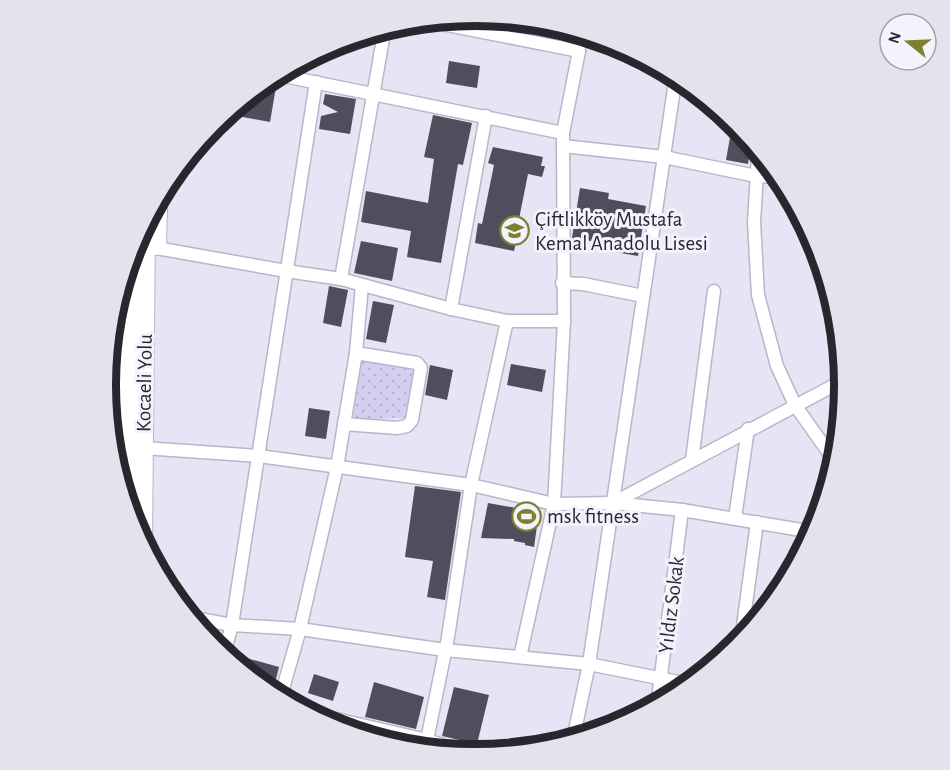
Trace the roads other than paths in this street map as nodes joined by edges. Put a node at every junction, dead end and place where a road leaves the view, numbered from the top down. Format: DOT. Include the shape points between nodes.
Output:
graph roads {
  1 [pos="452,26"];
  2 [pos="383,38"];
  3 [pos="579,41"];
  4 [pos="579,51"];
  5 [pos="290,77"];
  6 [pos="316,82"];
  7 [pos="674,86"];
  8 [pos="373,94"];
  9 [pos="486,116"];
  10 [pos="563,133"];
  11 [pos="563,146"];
  12 [pos="664,157"];
  13 [pos="757,163"];
  14 [pos="756,176"];
  15 [pos="768,177"];
  16 [pos="157,219"];
  17 [pos="145,243"];
  18 [pos="156,248"];
  19 [pos="286,271"];
  20 [pos="341,279"];
  21 [pos="562,283"];
  22 [pos="362,285"];
  23 [pos="714,291"];
  24 [pos="644,296"];
  25 [pos="451,309"];
  26 [pos="123,310"];
  27 [pos="507,321"];
  28 [pos="564,321"];
  29 [pos="121,330"];
  30 [pos="144,352"];
  31 [pos="356,353"];
  32 [pos="834,385"];
  33 [pos="795,405"];
  34 [pos="344,424"];
  35 [pos="748,429"];
  36 [pos="143,448"];
  37 [pos="828,452"];
  38 [pos="122,454"];
  39 [pos="258,456"];
  40 [pos="692,460"];
  41 [pos="337,468"];
  42 [pos="471,485"];
  43 [pos="613,503"];
  44 [pos="554,504"];
  45 [pos="682,510"];
  46 [pos="735,518"];
  47 [pos="142,521"];
  48 [pos="757,522"];
  49 [pos="804,530"];
  50 [pos="203,620"];
  51 [pos="743,624"];
  52 [pos="232,625"];
  53 [pos="300,629"];
  54 [pos="227,644"];
  55 [pos="445,650"];
  56 [pos="519,657"];
  57 [pos="589,664"];
  58 [pos="662,678"];
  59 [pos="678,682"];
  60 [pos="283,689"];
  61 [pos="659,694"];
  62 [pos="370,728"];
  63 [pos="575,730"];
  64 [pos="410,739"];
  65 [pos="427,741"];
  1 -- 4 [label="street"];
  2 -- 8 [label="street"];
  3 -- 4 [label="street"];
  4 -- 10 [label="street"];
  5 -- 6 [label="street"];
  6 -- 8 [label="street"];
  6 -- 19 [label="street"];
  7 -- 12 [label="street"];
  8 -- 9 [label="street"];
  8 -- 20 [label="street"];
  9 -- 10 [label="street"];
  9 -- 25 [label="street"];
  10 -- 11 [label="street"];
  11 -- 12 [label="street"];
  11 -- 21 [label="street"];
  12 -- 14 [label="street"];
  12 -- 24 [label="street"];
  13 -- 14 [label="street"];
  14 -- 15 [label="street"];
  14 -- 33 [label="street" via="758,295 777,366"];
  16 -- 18 [label="highway"];
  17 -- 30 [label="highway, Kocaeli̇ Yolu"];
  18 -- 19 [label="street"];
  18 -- 30 [label="highway"];
  19 -- 20 [label="street"];
  19 -- 39 [label="street"];
  20 -- 22 [label="street"];
  21 -- 24 [label="street"];
  21 -- 28 [label="street"];
  22 -- 25 [label="street"];
  22 -- 31 [label="street"];
  23 -- 40 [label="street"];
  24 -- 43 [label="street"];
  25 -- 27 [label="street"];
  26 -- 29 [label="highway"];
  27 -- 28 [label="street"];
  27 -- 42 [label="street"];
  28 -- 44 [label="street"];
  29 -- 38 [label="highway"];
  30 -- 36 [label="highway, Kocaeli̇ Yolu"];
  31 -- 34 [label="street"];
  31 -- 34 [label="street" via="417,363 421,368 412,420 407,426"];
  32 -- 33 [label="street"];
  33 -- 35 [label="street"];
  33 -- 37 [label="street"];
  34 -- 41 [label="street"];
  35 -- 40 [label="street"];
  35 -- 46 [label="street"];
  36 -- 39 [label="street"];
  36 -- 47 [label="highway, Kocaeli̇ Yolu"];
  39 -- 41 [label="street"];
  39 -- 52 [label="street"];
  40 -- 43 [label="street"];
  41 -- 42 [label="street"];
  41 -- 53 [label="street"];
  42 -- 44 [label="street"];
  42 -- 55 [label="street"];
  43 -- 44 [label="street"];
  43 -- 45 [label="street"];
  43 -- 57 [label="street"];
  44 -- 56 [label="street"];
  45 -- 46 [label="street"];
  45 -- 58 [label="street, Yıldız Sokak"];
  46 -- 48 [label="street"];
  48 -- 49 [label="street"];
  48 -- 51 [label="street"];
  50 -- 52 [label="street"];
  52 -- 53 [label="street"];
  52 -- 54 [label="street"];
  53 -- 55 [label="street"];
  53 -- 60 [label="street"];
  55 -- 56 [label="street"];
  55 -- 65 [label="street"];
  56 -- 57 [label="street"];
  57 -- 58 [label="street"];
  57 -- 63 [label="street"];
  58 -- 59 [label="street"];
  58 -- 61 [label="street, Yıldız Sokak"];
  62 -- 64 [label="street"];
}
